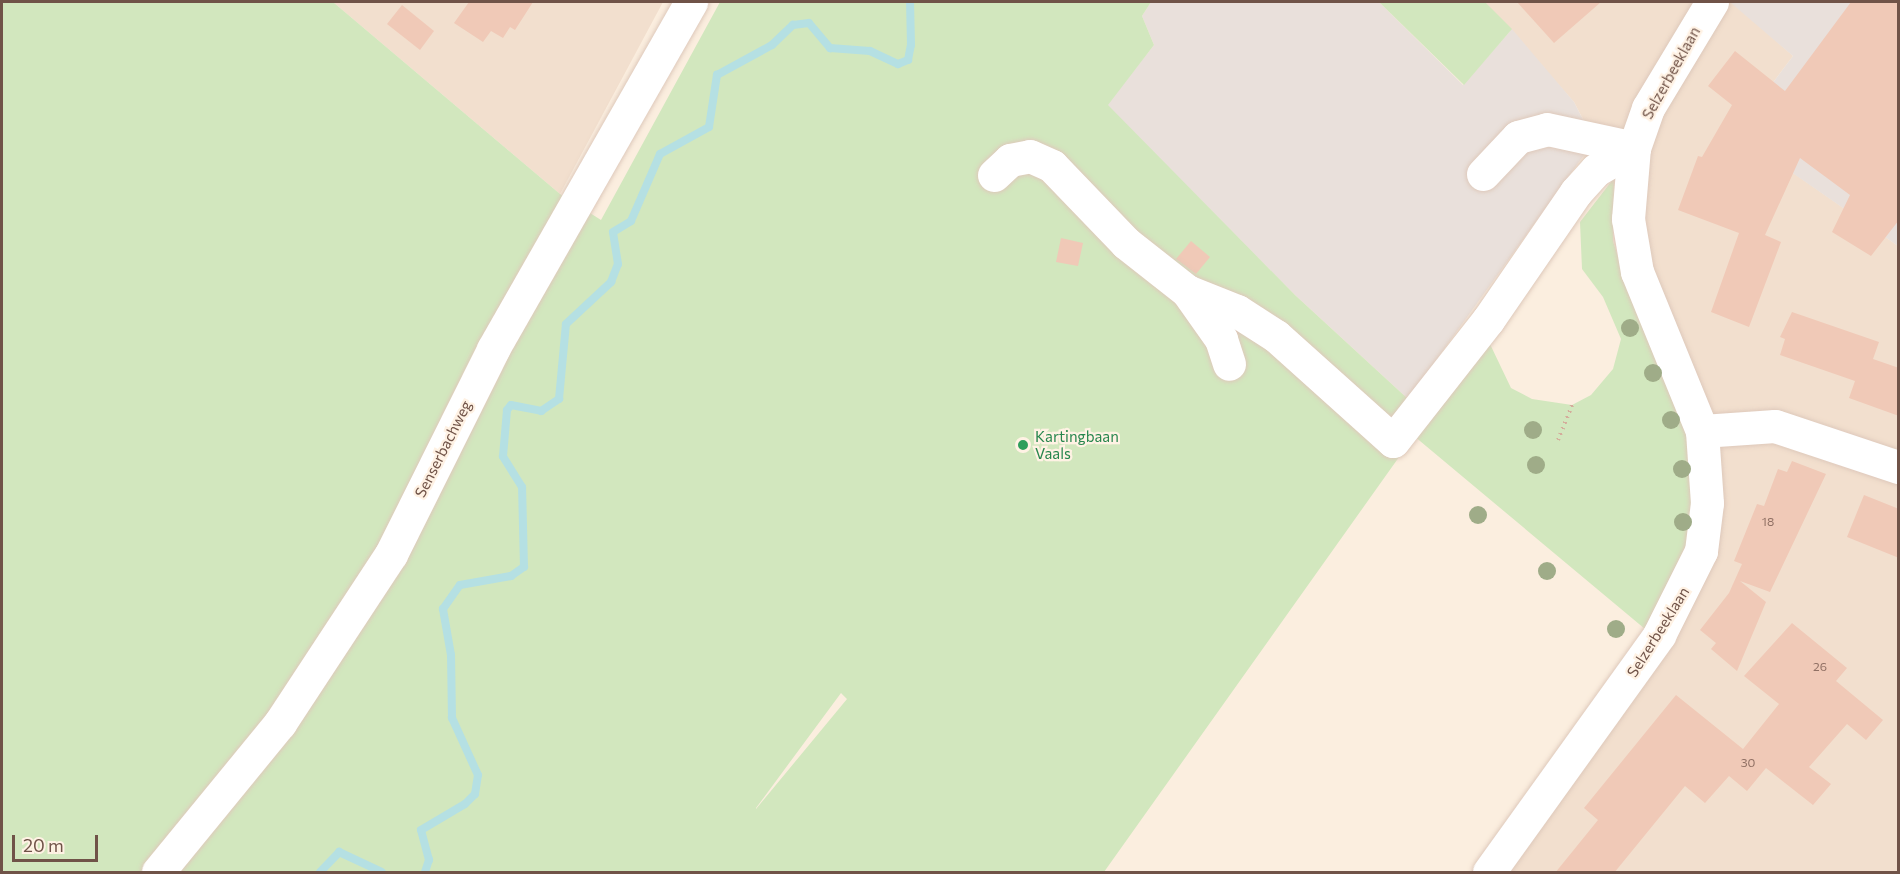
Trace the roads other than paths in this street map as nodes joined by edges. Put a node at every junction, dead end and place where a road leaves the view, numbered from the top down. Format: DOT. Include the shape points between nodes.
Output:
graph roads {
  1 [pos="691,2"];
  2 [pos="1712,2"];
  3 [pos="1634,148"];
  4 [pos="1483,174"];
  5 [pos="994,175"];
  6 [pos="1187,291"];
  7 [pos="1229,364"];
  8 [pos="1702,431"];
  9 [pos="1899,467"];
  10 [pos="158,873"];
  11 [pos="1489,873"];
  1 -- 10 [label="street, Senserbachweg" via="493,349 391,554 280,723"];
  2 -- 3 [label="street, Selzerbeeklaan" via="1648,108"];
  3 -- 4 [label="street" via="1546,129 1518,137"];
  3 -- 6 [label="street" via="1596,170 1576,192 1488,320 1393,441 1276,336 1237,311"];
  3 -- 8 [label="street, Selzerbeeklaan" via="1628,219 1632,249"];
  5 -- 6 [label="street" via="1010,160 1030,156 1052,166 1126,243"];
  6 -- 7 [label="street" via="1221,339"];
  8 -- 9 [label="street" via="1775,426"];
  8 -- 11 [label="street, Selzerbeeklaan" via="1707,503 1690,581 1659,635"];
}
